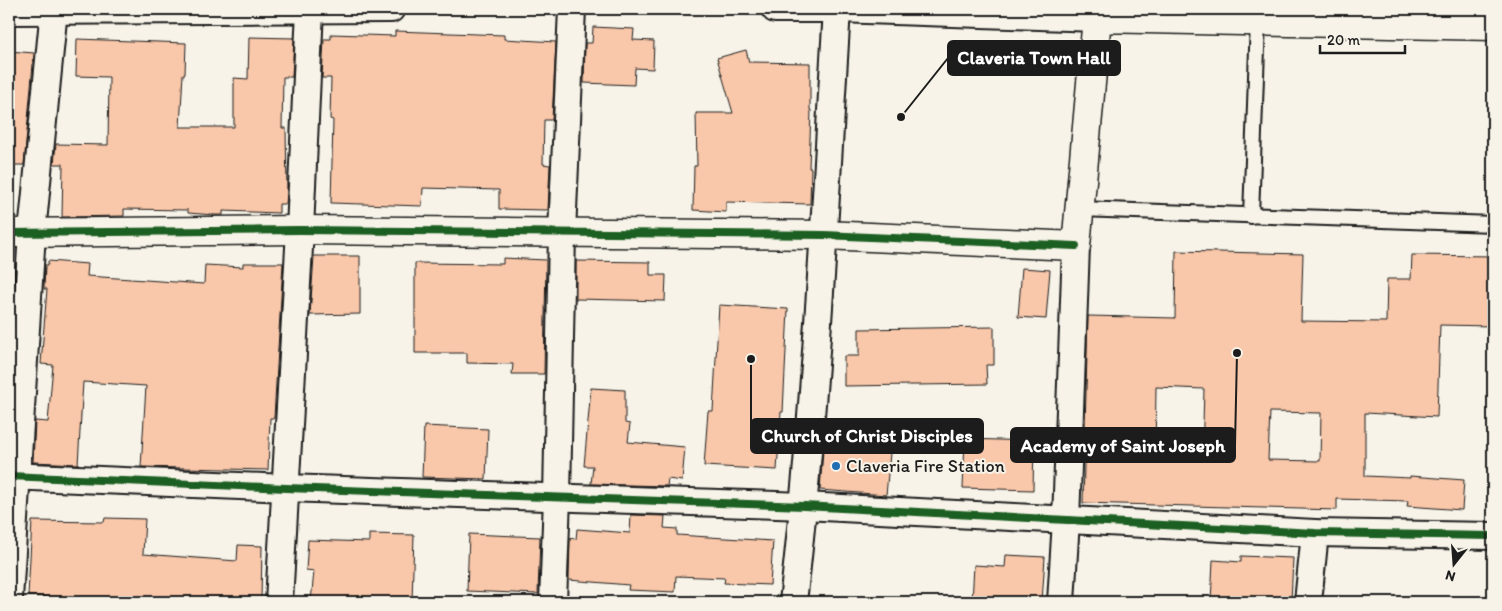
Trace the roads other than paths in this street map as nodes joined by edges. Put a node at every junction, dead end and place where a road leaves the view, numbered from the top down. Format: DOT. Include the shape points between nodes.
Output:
graph roads {
  1 [pos="54,9"];
  2 [pos="310,9"];
  3 [pos="391,9"];
  4 [pos="572,9"];
  5 [pos="775,9"];
  6 [pos="837,9"];
  7 [pos="9,11"];
  8 [pos="1098,13"];
  9 [pos="1258,21"];
  10 [pos="1493,26"];
  11 [pos="1080,209"];
  12 [pos="1251,216"];
  13 [pos="1493,224"];
  14 [pos="300,230"];
  15 [pos="562,232"];
  16 [pos="20,233"];
  17 [pos="824,235"];
  18 [pos="1076,246"];
  19 [pos="13,476"];
  20 [pos="286,488"];
  21 [pos="557,498"];
  22 [pos="804,506"];
  23 [pos="1066,520"];
  24 [pos="1315,532"];
  25 [pos="1493,536"];
  26 [pos="9,599"];
  27 [pos="279,602"];
  28 [pos="553,602"];
  29 [pos="793,602"];
  30 [pos="1061,602"];
  31 [pos="1308,602"];
  1 -- 2 [label="street"];
  1 -- 7 [label="street"];
  1 -- 16 [label="street"];
  2 -- 3 [label="street"];
  2 -- 14 [label="street"];
  4 -- 15 [label="street"];
  5 -- 6 [label="street"];
  6 -- 8 [label="street"];
  6 -- 17 [label="street"];
  8 -- 9 [label="street"];
  8 -- 11 [label="street"];
  9 -- 10 [label="street"];
  9 -- 12 [label="lane"];
  11 -- 12 [label="lane"];
  11 -- 18 [label="street"];
  12 -- 13 [label="lane"];
  14 -- 15 [label="street"];
  14 -- 16 [label="street"];
  14 -- 20 [label="street"];
  15 -- 17 [label="street"];
  15 -- 21 [label="street"];
  16 -- 19 [label="street"];
  17 -- 18 [label="street"];
  17 -- 22 [label="street"];
  18 -- 23 [label="street"];
  19 -- 20 [label="street"];
  19 -- 26 [label="street"];
  20 -- 21 [label="street"];
  20 -- 27 [label="street"];
  21 -- 22 [label="street"];
  21 -- 28 [label="street"];
  22 -- 23 [label="street"];
  22 -- 29 [label="street"];
  23 -- 24 [label="street"];
  23 -- 30 [label="street"];
  24 -- 25 [label="street"];
  24 -- 31 [label="street"];
}
